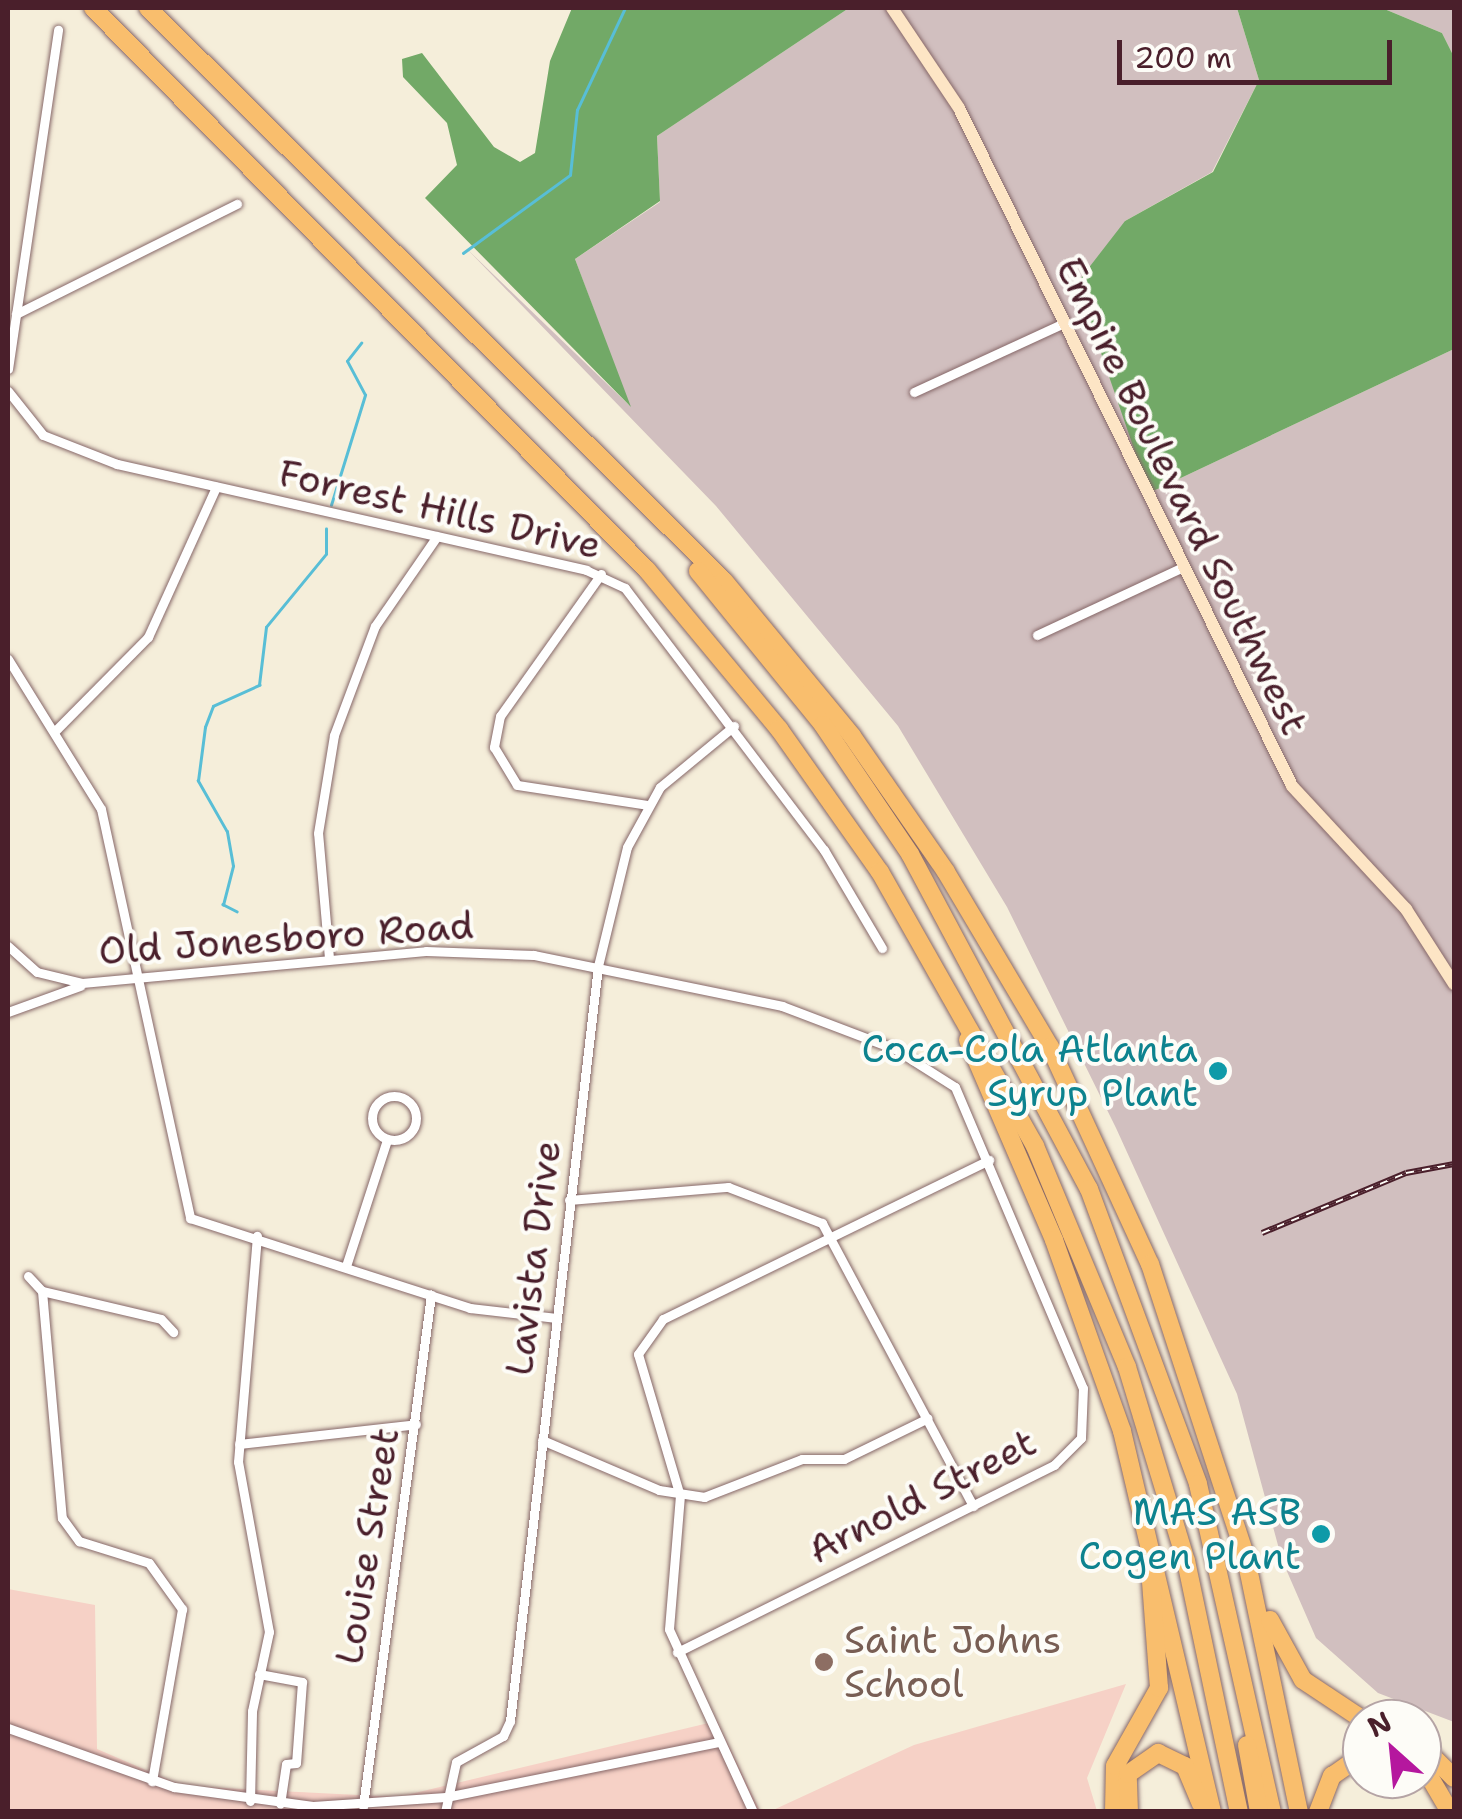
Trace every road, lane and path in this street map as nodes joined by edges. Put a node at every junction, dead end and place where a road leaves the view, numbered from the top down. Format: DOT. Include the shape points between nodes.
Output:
graph roads {
  1 [pos="93,8"];
  2 [pos="148,8"];
  3 [pos="892,8"];
  4 [pos="58,30"];
  5 [pos="237,204"];
  6 [pos="16,314"];
  7 [pos="1064,323"];
  8 [pos="8,368"];
  9 [pos="8,391"];
  10 [pos="914,392"];
  11 [pos="615,478"];
  12 [pos="216,487"];
  13 [pos="436,536"];
  14 [pos="1183,567"];
  15 [pos="601,574"];
  16 [pos="1037,635"];
  17 [pos="8,659"];
  18 [pos="734,726"];
  19 [pos="56,730"];
  20 [pos="647,804"];
  21 [pos="8,946"];
  22 [pos="882,948"];
  23 [pos="329,958"];
  24 [pos="598,966"];
  25 [pos="940,975"];
  26 [pos="137,976"];
  27 [pos="82,983"];
  28 [pos="1454,984"];
  29 [pos="8,1012"];
  30 [pos="387,1140"];
  31 [pos="989,1160"];
  32 [pos="1089,1189"];
  33 [pos="570,1200"];
  34 [pos="257,1236"];
  35 [pos="834,1236"];
  36 [pos="346,1266"];
  37 [pos="28,1276"];
  38 [pos="42,1292"];
  39 [pos="431,1295"];
  40 [pos="556,1318"];
  41 [pos="173,1332"];
  42 [pos="928,1418"];
  43 [pos="416,1424"];
  44 [pos="542,1440"];
  45 [pos="240,1444"];
  46 [pos="1139,1493"];
  47 [pos="680,1496"];
  48 [pos="973,1506"];
  49 [pos="1245,1554"];
  50 [pos="677,1652"];
  51 [pos="259,1674"];
  52 [pos="1342,1708"];
  53 [pos="8,1728"];
  54 [pos="720,1742"];
  55 [pos="1342,1769"];
  56 [pos="152,1781"];
  57 [pos="446,1797"];
  58 [pos="250,1802"];
  59 [pos="280,1804"];
  60 [pos="363,1806"];
  61 [pos="445,1812"];
  62 [pos="753,1812"];
  63 [pos="1114,1812"];
  64 [pos="1128,1812"];
  65 [pos="1203,1812"];
  66 [pos="1212,1812"];
  67 [pos="1239,1812"];
  68 [pos="1260,1812"];
  69 [pos="1272,1812"];
  70 [pos="1299,1812"];
  71 [pos="1318,1812"];
  1 -- 25 [label="highway" via="698,627 812,773"];
  2 -- 11 [label="highway"];
  3 -- 7 [label="street, Empire Boulevard Southwest" via="959,108"];
  4 -- 6 [label="street"];
  5 -- 6 [label="street"];
  6 -- 8 [label="street"];
  7 -- 10 [label="street"];
  7 -- 14 [label="street, Empire Boulevard Southwest"];
  9 -- 12 [label="street, Forrest Hills Drive" via="59,445"];
  11 -- 32 [label="highway" via="823,726 910,854"];
  11 -- 49 [label="highway" via="790,657 1000,958 1150,1264"];
  12 -- 13 [label="street, Forrest Hills Drive"];
  12 -- 19 [label="street" via="148,637"];
  13 -- 15 [label="street, Forrest Hills Drive"];
  13 -- 23 [label="street" via="376,626 334,736 318,834"];
  14 -- 16 [label="street"];
  14 -- 28 [label="street, Empire Boulevard Southwest" via="1292,786 1406,909"];
  15 -- 18 [label="street, Forrest Hills Drive" via="650,613"];
  15 -- 20 [label="street" via="500,716 494,747 517,786"];
  17 -- 19 [label="street"];
  18 -- 20 [label="street"];
  18 -- 22 [label="street, Forrest Hills Drive"];
  19 -- 26 [label="street" via="102,809"];
  20 -- 24 [label="street, Lavista Drive"];
  21 -- 27 [label="street, Old Jonesboro Road" via="38,972"];
  23 -- 24 [label="street, Old Jonesboro Road" via="474,950"];
  23 -- 26 [label="street, Old Jonesboro Road"];
  24 -- 31 [label="street, Old Jonesboro Road" via="782,1006 895,1050 955,1086"];
  24 -- 33 [label="street, Lavista Drive"];
  25 -- 46 [label="highway" via="1073,1288"];
  25 -- 67 [label="highway" via="1035,1146 1127,1368 1186,1561"];
  26 -- 27 [label="street, Old Jonesboro Road"];
  26 -- 34 [label="street" via="183,1208 201,1224"];
  27 -- 29 [label="street"];
  30 -- 30 [label="street" via="416,1124 405,1098 373,1110"];
  30 -- 36 [label="street"];
  31 -- 35 [label="street"];
  31 -- 48 [label="street, Arnold Street" via="1087,1414 1064,1459"];
  32 -- 68 [label="highway" via="1090,1215 1206,1552"];
  32 -- 69 [label="highway" via="1198,1484"];
  33 -- 35 [label="street" via="728,1187 806,1214"];
  33 -- 40 [label="street, Lavista Drive"];
  34 -- 36 [label="street"];
  34 -- 45 [label="street"];
  35 -- 42 [label="street"];
  35 -- 47 [label="street" via="663,1319 644,1337 638,1372"];
  36 -- 39 [label="street"];
  37 -- 38 [label="street"];
  38 -- 41 [label="street" via="161,1318"];
  38 -- 56 [label="street" via="62,1518 104,1554 149,1563 182,1609"];
  39 -- 40 [label="street"];
  39 -- 43 [label="street, Louise Street"];
  40 -- 44 [label="street, Lavista Drive"];
  42 -- 47 [label="street" via="844,1459 802,1458 726,1494"];
  42 -- 48 [label="street"];
  43 -- 45 [label="street"];
  43 -- 60 [label="street, Louise Street" via="386,1584"];
  44 -- 47 [label="street"];
  44 -- 57 [label="street, Lavista Drive" via="510,1721 502,1736 456,1762"];
  45 -- 51 [label="street" via="267,1611"];
  46 -- 63 [label="highway" via="1162,1668 1148,1718 1112,1774"];
  46 -- 66 [label="highway"];
  47 -- 50 [label="street" via="669,1594"];
  48 -- 50 [label="street, Arnold Street"];
  49 -- 52 [label="highway" via="1291,1665"];
  49 -- 70 [label="highway"];
  50 -- 54 [label="street"];
  51 -- 58 [label="street"];
  51 -- 59 [label="street" via="302,1682 296,1763 286,1764"];
  53 -- 56 [label="street"];
  54 -- 57 [label="street"];
  54 -- 62 [label="street"];
  55 -- 71 [label="highway" via="1332,1776"];
  56 -- 58 [label="street"];
  57 -- 60 [label="street"];
  57 -- 61 [label="street, Lavista Drive"];
  58 -- 59 [label="street"];
  59 -- 60 [label="street"];
  64 -- 65 [label="highway" via="1128,1774 1158,1753 1185,1766"];
}
